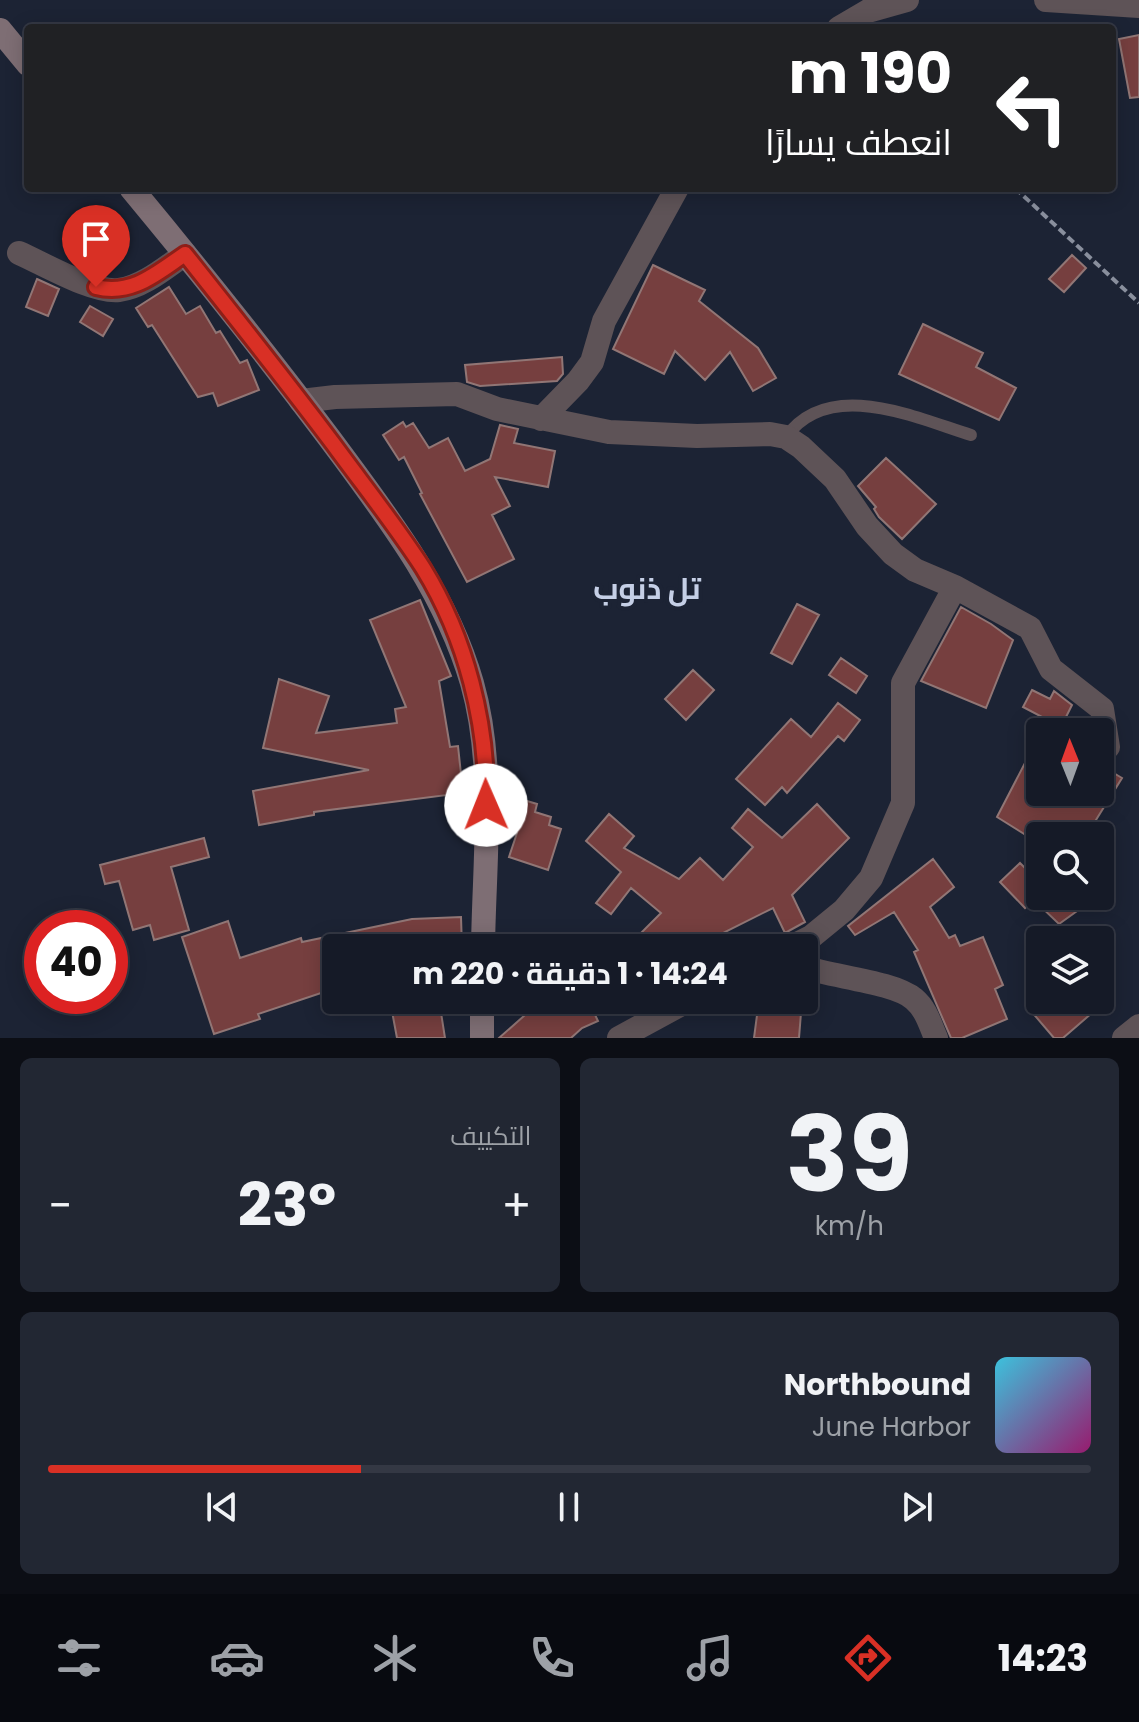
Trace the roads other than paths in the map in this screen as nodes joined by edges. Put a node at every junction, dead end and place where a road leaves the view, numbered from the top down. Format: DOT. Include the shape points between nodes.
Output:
graph roads {
  1 [pos="907,0"];
  2 [pos="1046,0"];
  3 [pos="1139,6"];
  4 [pos="850,15"];
  5 [pos="0,30"];
  6 [pos="24,59"];
  7 [pos="134,192"];
  8 [pos="675,192"];
  9 [pos="19,253"];
  10 [pos="185,254"];
  11 [pos="301,401"];
  12 [pos="541,419"];
  13 [pos="971,435"];
  14 [pos="786,437"];
  15 [pos="955,587"];
  16 [pos="1103,718"];
  17 [pos="483,934"];
  18 [pos="815,934"];
  19 [pos="818,970"];
  20 [pos="482,1014"];
  21 [pos="663,1014"];
  22 [pos="1139,1026"];
  23 [pos="482,1038"];
  24 [pos="619,1038"];
  25 [pos="936,1038"];
  26 [pos="1124,1038"];
  1 -- 4 [label="street"];
  2 -- 3 [label="street"];
  5 -- 6 [label="street"];
  7 -- 10 [label="street"];
  8 -- 12 [label="street" via="604,321 592,362"];
  9 -- 10 [label="street" via="96,287 121,290"];
  10 -- 11 [label="street"];
  11 -- 12 [label="street" via="457,394"];
  11 -- 17 [label="street" via="423,570 452,624 473,685 487,777"];
  12 -- 14 [label="street" via="609,432"];
  13 -- 14 [label="lane" via="859,405 807,417"];
  14 -- 15 [label="street" via="835,479 893,554"];
  15 -- 16 [label="street" via="1030,628 1051,669 1102,709"];
  15 -- 18 [label="street" via="903,683 903,803 871,878"];
  19 -- 25 [label="street" via="900,990 927,1015"];
  20 -- 23 [label="street"];
  21 -- 24 [label="street"];
  22 -- 26 [label="street"];
}
